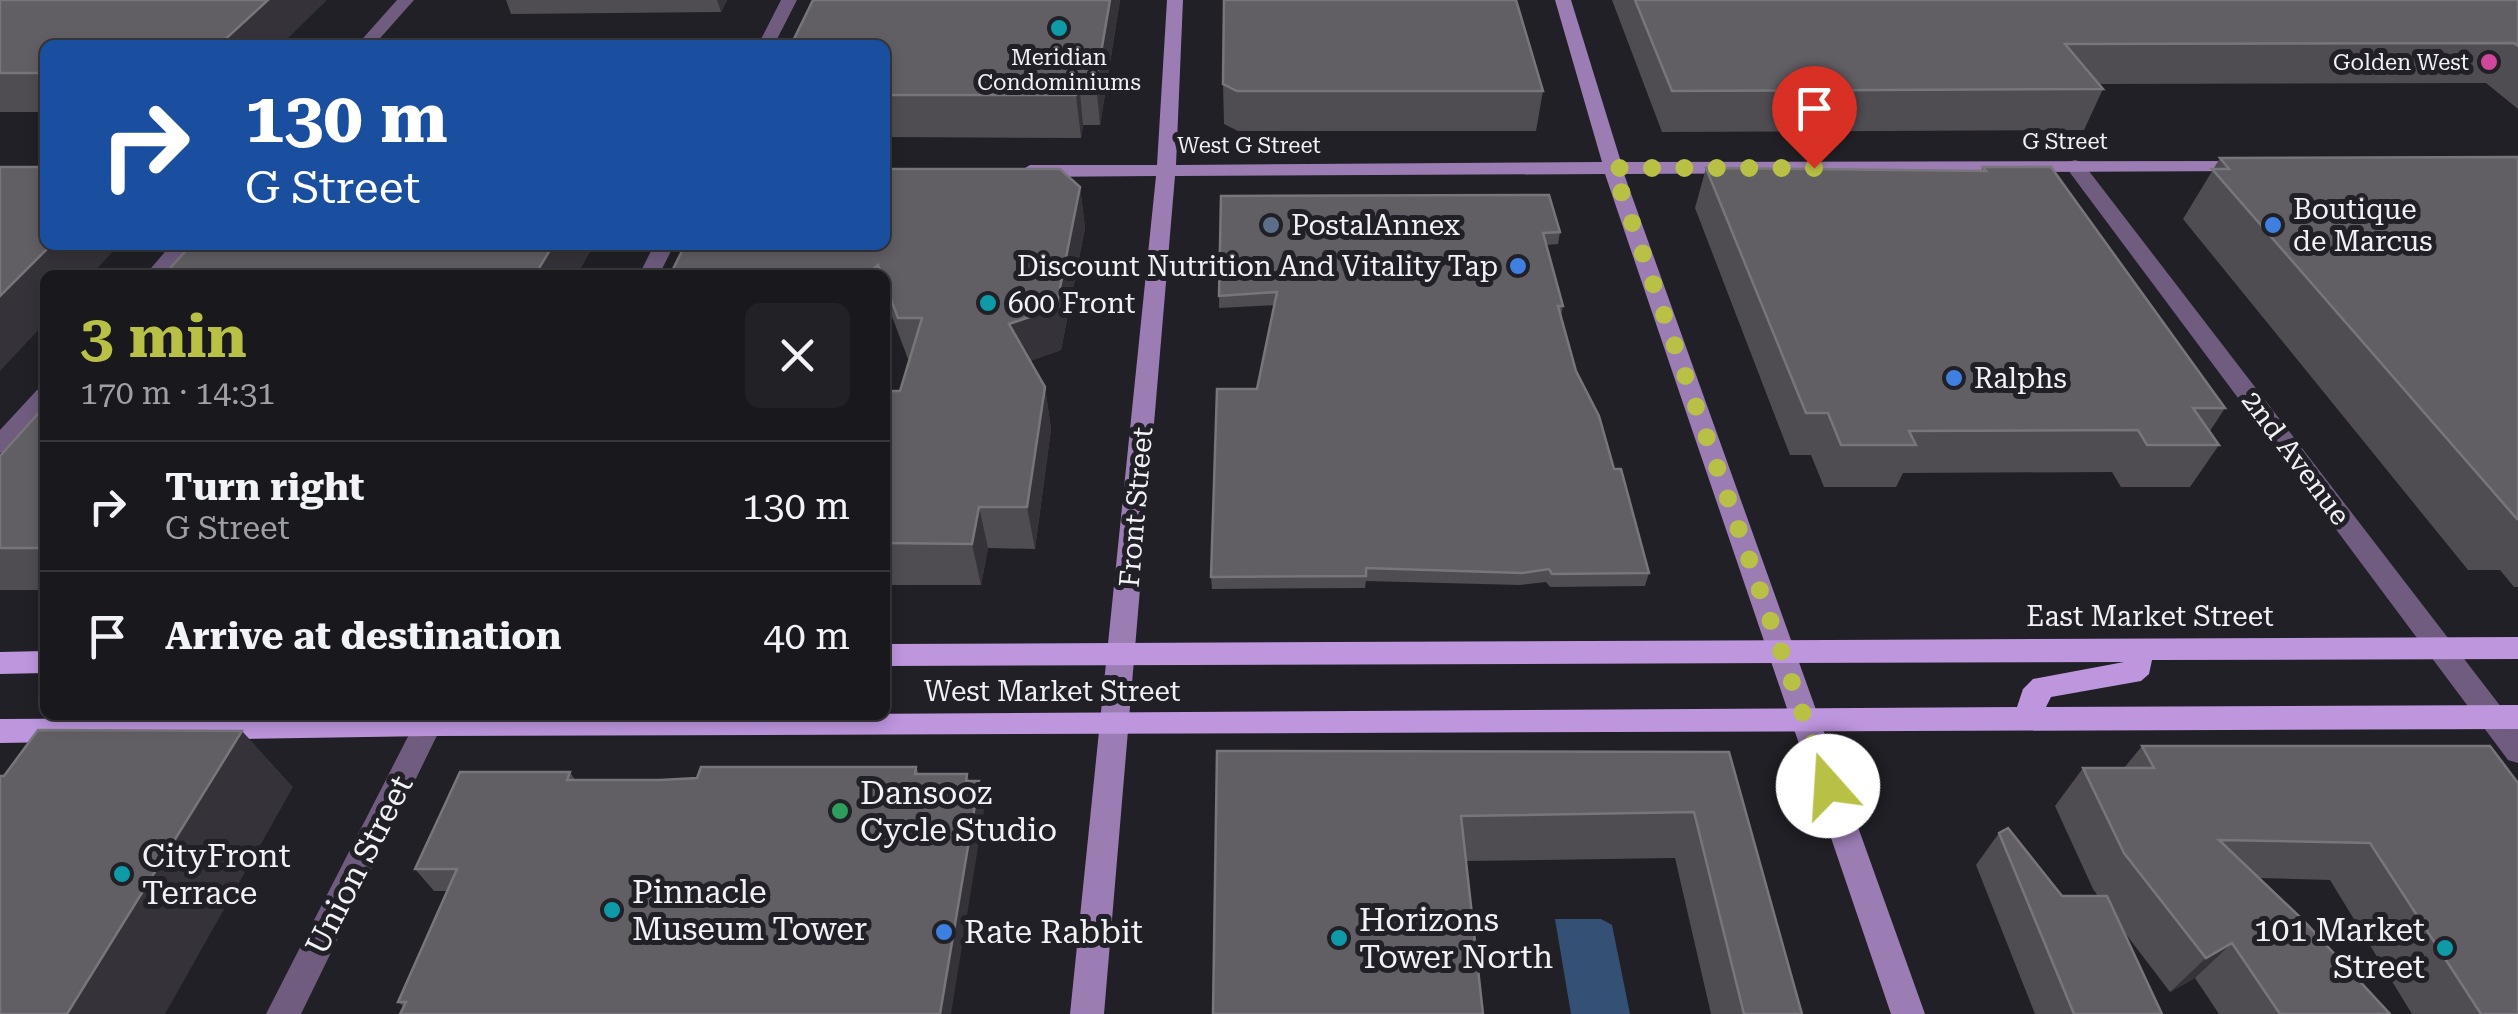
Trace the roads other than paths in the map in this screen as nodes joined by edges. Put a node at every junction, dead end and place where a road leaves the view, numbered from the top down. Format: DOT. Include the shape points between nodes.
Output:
graph roads {
  1 [pos="406,0"];
  2 [pos="789,0"];
  3 [pos="1175,0"];
  4 [pos="1563,0"];
  5 [pos="370,40"];
  6 [pos="769,40"];
  7 [pos="2075,166"];
  8 [pos="2265,166"];
  9 [pos="1613,168"];
  10 [pos="1014,170"];
  11 [pos="1166,171"];
  12 [pos="178,250"];
  13 [pos="160,270"];
  14 [pos="40,401"];
  15 [pos="0,445"];
  16 [pos="2439,647"];
  17 [pos="2518,648"];
  18 [pos="2135,649"];
  19 [pos="1783,651"];
  20 [pos="1123,654"];
  21 [pos="890,655"];
  22 [pos="40,662"];
  23 [pos="0,663"];
  24 [pos="2505,717"];
  25 [pos="1805,718"];
  26 [pos="2030,718"];
  27 [pos="431,720"];
  28 [pos="1116,723"];
  29 [pos="0,731"];
  30 [pos="2518,751"];
  31 [pos="283,1014"];
  32 [pos="1087,1014"];
  33 [pos="1908,1014"];
  1 -- 5 [label="street"];
  2 -- 6 [label="street"];
  3 -- 11 [label="main road, Front Street"];
  4 -- 9 [label="main road"];
  7 -- 8 [label="main road, G Street"];
  7 -- 9 [label="main road, G Street"];
  7 -- 16 [label="street, 2nd Avenue"];
  9 -- 11 [label="main road, West G Street"];
  9 -- 19 [label="main road"];
  10 -- 11 [label="main road, West G Street"];
  11 -- 20 [label="main road, Front Street"];
  12 -- 13 [label="street"];
  14 -- 15 [label="street"];
  16 -- 17 [label="main road, East Market Street"];
  16 -- 18 [label="main road, East Market Street"];
  16 -- 24 [label="street, 2nd Avenue"];
  18 -- 19 [label="main road, East Market Street"];
  18 -- 26 [label="main road" via="2139,666 2131,673 2043,688 2033,698"];
  19 -- 20 [label="main road, West Market Street"];
  19 -- 25 [label="main road"];
  20 -- 21 [label="main road, West Market Street"];
  20 -- 28 [label="main road, Front Street"];
  22 -- 23 [label="main road"];
  24 -- 26 [label="main road"];
  24 -- 30 [label="street, 2nd Avenue"];
  25 -- 26 [label="main road"];
  25 -- 28 [label="main road, West Market Street"];
  25 -- 33 [label="main road"];
  27 -- 28 [label="main road, West Market Street"];
  27 -- 29 [label="main road, West Market Street"];
  27 -- 31 [label="street, Union Street"];
  28 -- 32 [label="main road, Front Street"];
}
